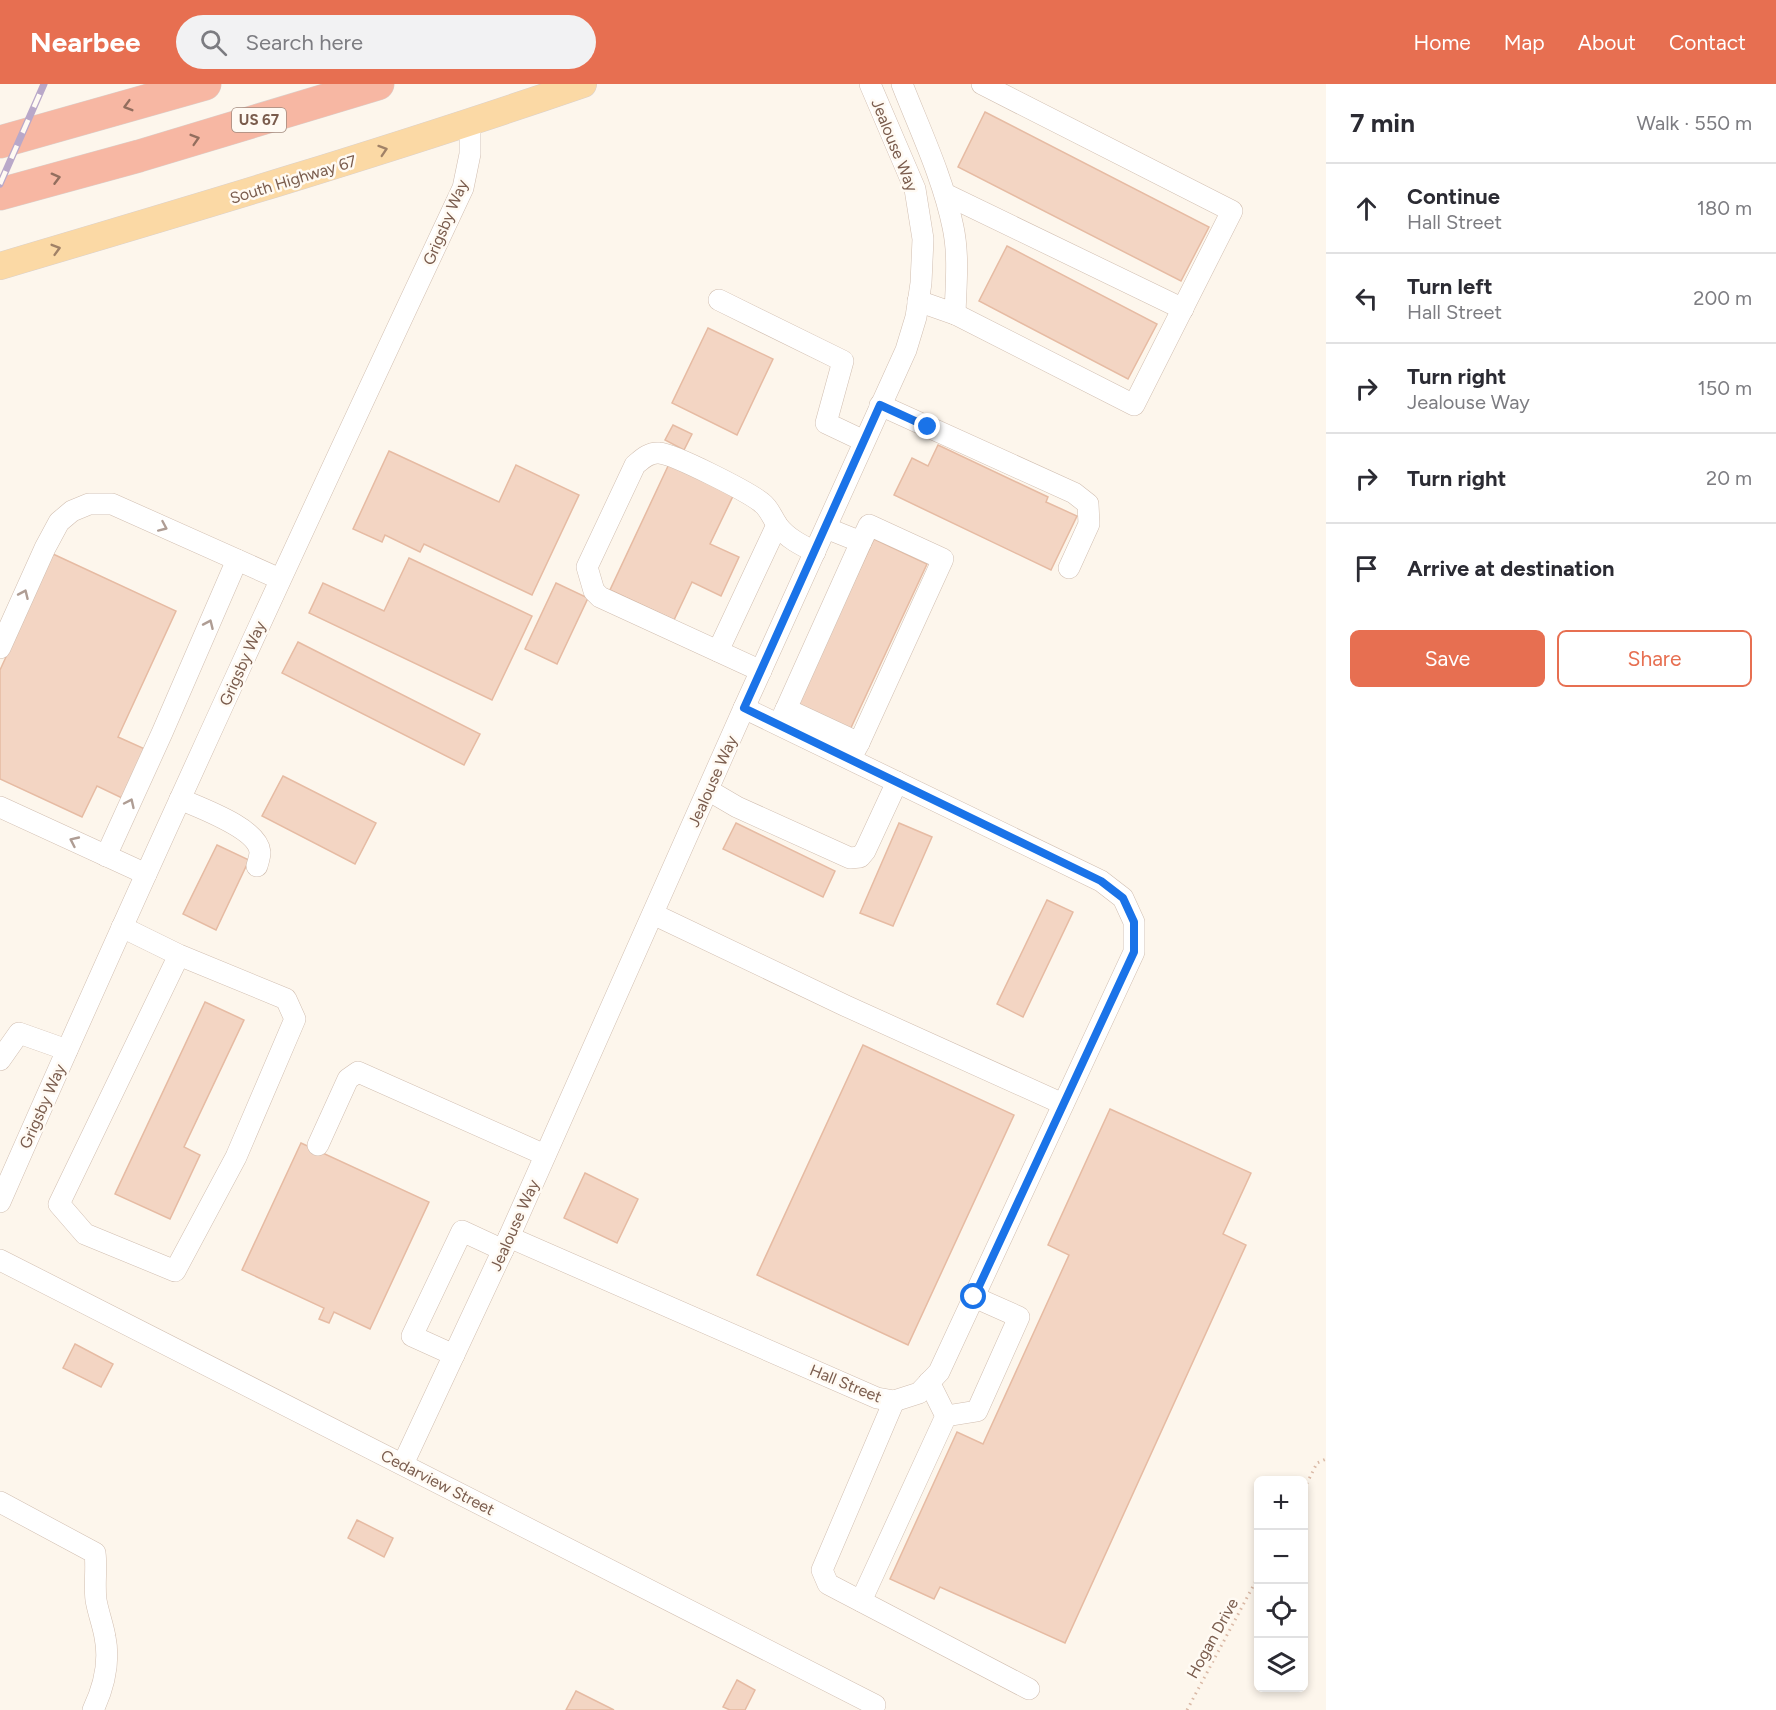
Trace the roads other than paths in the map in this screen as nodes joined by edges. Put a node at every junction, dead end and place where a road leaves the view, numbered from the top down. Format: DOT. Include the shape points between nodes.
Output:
graph roads {
  1 [pos="205,84"];
  2 [pos="378,84"];
  3 [pos="583,84"];
  4 [pos="902,84"];
  5 [pos="982,84"];
  6 [pos="878,86"];
  7 [pos="87,118"];
  8 [pos="470,123"];
  9 [pos="0,126"];
  10 [pos="0,142"];
  11 [pos="0,194"];
  12 [pos="945,194"];
  13 [pos="0,266"];
  14 [pos="719,300"];
  15 [pos="918,302"];
  16 [pos="1182,309"];
  17 [pos="955,314"];
  18 [pos="880,405"];
  19 [pos="864,441"];
  20 [pos="777,525"];
  21 [pos="826,528"];
  22 [pos="861,542"];
  23 [pos="815,552"];
  24 [pos="237,560"];
  25 [pos="1069,568"];
  26 [pos="280,579"];
  27 [pos="0,648"];
  28 [pos="718,651"];
  29 [pos="761,671"];
  30 [pos="744,708"];
  31 [pos="782,717"];
  32 [pos="855,751"];
  33 [pos="897,782"];
  34 [pos="708,790"];
  35 [pos="180,799"];
  36 [pos="0,807"];
  37 [pos="106,856"];
  38 [pos="257,866"];
  39 [pos="146,874"];
  40 [pos="652,914"];
  41 [pos="122,927"];
  42 [pos="179,955"];
  43 [pos="67,1050"];
  44 [pos="0,1060"];
  45 [pos="1063,1104"];
  46 [pos="318,1145"];
  47 [pos="545,1155"];
  48 [pos="1,1196"];
  49 [pos="506,1244"];
  50 [pos="0,1260"];
  51 [pos="974,1297"];
  52 [pos="454,1355"];
  53 [pos="929,1382"];
  54 [pos="894,1401"];
  55 [pos="946,1416"];
  56 [pos="403,1464"];
  57 [pos="0,1502"];
  58 [pos="861,1601"];
  59 [pos="1029,1689"];
  60 [pos="874,1708"];
  61 [pos="93,1710"];
  1 -- 7 [label="highway, one-way"];
  11 -- 2 [label="highway, US 67, one-way"];
  3 -- 8 [label="main road, South Highway 67"];
  4 -- 12 [label="street"];
  5 -- 16 [label="street" via="1232,211"];
  6 -- 15 [label="street, Jealouse Way" via="915,189 923,238"];
  7 -- 9 [label="highway"];
  7 -- 10 [label="highway"];
  13 -- 8 [label="main road, South Highway 67, one-way"];
  8 -- 26 [label="street, Grigsby Way" via="470,154 463,188"];
  12 -- 16 [label="street"];
  12 -- 17 [label="street" via="954,228"];
  14 -- 19 [label="street" via="843,361 826,423"];
  15 -- 17 [label="street"];
  15 -- 18 [label="street, Jealouse Way" via="906,350"];
  16 -- 17 [label="street" via="1134,405"];
  18 -- 19 [label="street, Jealouse Way"];
  18 -- 25 [label="street" via="1074,493 1088,504 1089,524"];
  19 -- 21 [label="street, Jealouse Way"];
  20 -- 23 [label="street" via="788,537"];
  20 -- 28 [label="street"];
  20 -- 28 [label="street" via="765,505 753,496 657,453 645,456 635,465 587,567 594,591 600,597"];
  21 -- 22 [label="street"];
  21 -- 23 [label="street, Jealouse Way"];
  22 -- 31 [label="street"];
  22 -- 32 [label="street" via="870,525 943,559"];
  23 -- 29 [label="street, Jealouse Way"];
  24 -- 26 [label="street"];
  27 -- 24 [label="street, one-way" via="59,522 89,504 112,504"];
  37 -- 24 [label="street, one-way"];
  26 -- 35 [label="street, Grigsby Way"];
  28 -- 29 [label="street"];
  29 -- 30 [label="street, Jealouse Way"];
  30 -- 31 [label="street, Hall Street"];
  30 -- 34 [label="street, Jealouse Way"];
  31 -- 32 [label="street, Hall Street"];
  32 -- 33 [label="street, Hall Street"];
  33 -- 34 [label="street" via="865,851 860,857 850,858"];
  33 -- 45 [label="street, Hall Street" via="1101,881 1123,898 1134,922 1134,952"];
  34 -- 40 [label="street, Jealouse Way"];
  35 -- 38 [label="street" via="245,831 260,851"];
  35 -- 39 [label="street, Grigsby Way"];
  37 -- 36 [label="street, one-way"];
  37 -- 39 [label="street"];
  39 -- 41 [label="street, Grigsby Way"];
  40 -- 45 [label="street"];
  40 -- 47 [label="street, Jealouse Way"];
  41 -- 42 [label="street"];
  41 -- 43 [label="street, Grigsby Way"];
  42 -- 42 [label="street" via="58,1204 85,1234 175,1271 236,1157 295,1018 286,999"];
  43 -- 44 [label="street" via="19,1033"];
  43 -- 48 [label="street, Grigsby Way"];
  45 -- 51 [label="street, Hall Street"];
  46 -- 47 [label="street" via="348,1079 358,1072"];
  47 -- 49 [label="street, Jealouse Way"];
  49 -- 52 [label="street, Jealouse Way"];
  49 -- 52 [label="street, Hall Street" via="462,1231 412,1336"];
  49 -- 54 [label="street, Hall Street" via="877,1398"];
  50 -- 56 [label="street, Cedarview Street"];
  51 -- 53 [label="street, Hall Street" via="939,1372"];
  51 -- 55 [label="street" via="1018,1317 977,1411"];
  52 -- 56 [label="street, Jealouse Way"];
  53 -- 54 [label="street, Hall Street" via="919,1393"];
  53 -- 55 [label="street"];
  54 -- 58 [label="street" via="822,1569 828,1584"];
  55 -- 58 [label="street"];
  56 -- 60 [label="street, Cedarview Street"];
  57 -- 61 [label="street" via="95,1553 96,1601 108,1654"];
  58 -- 59 [label="street"];
}
